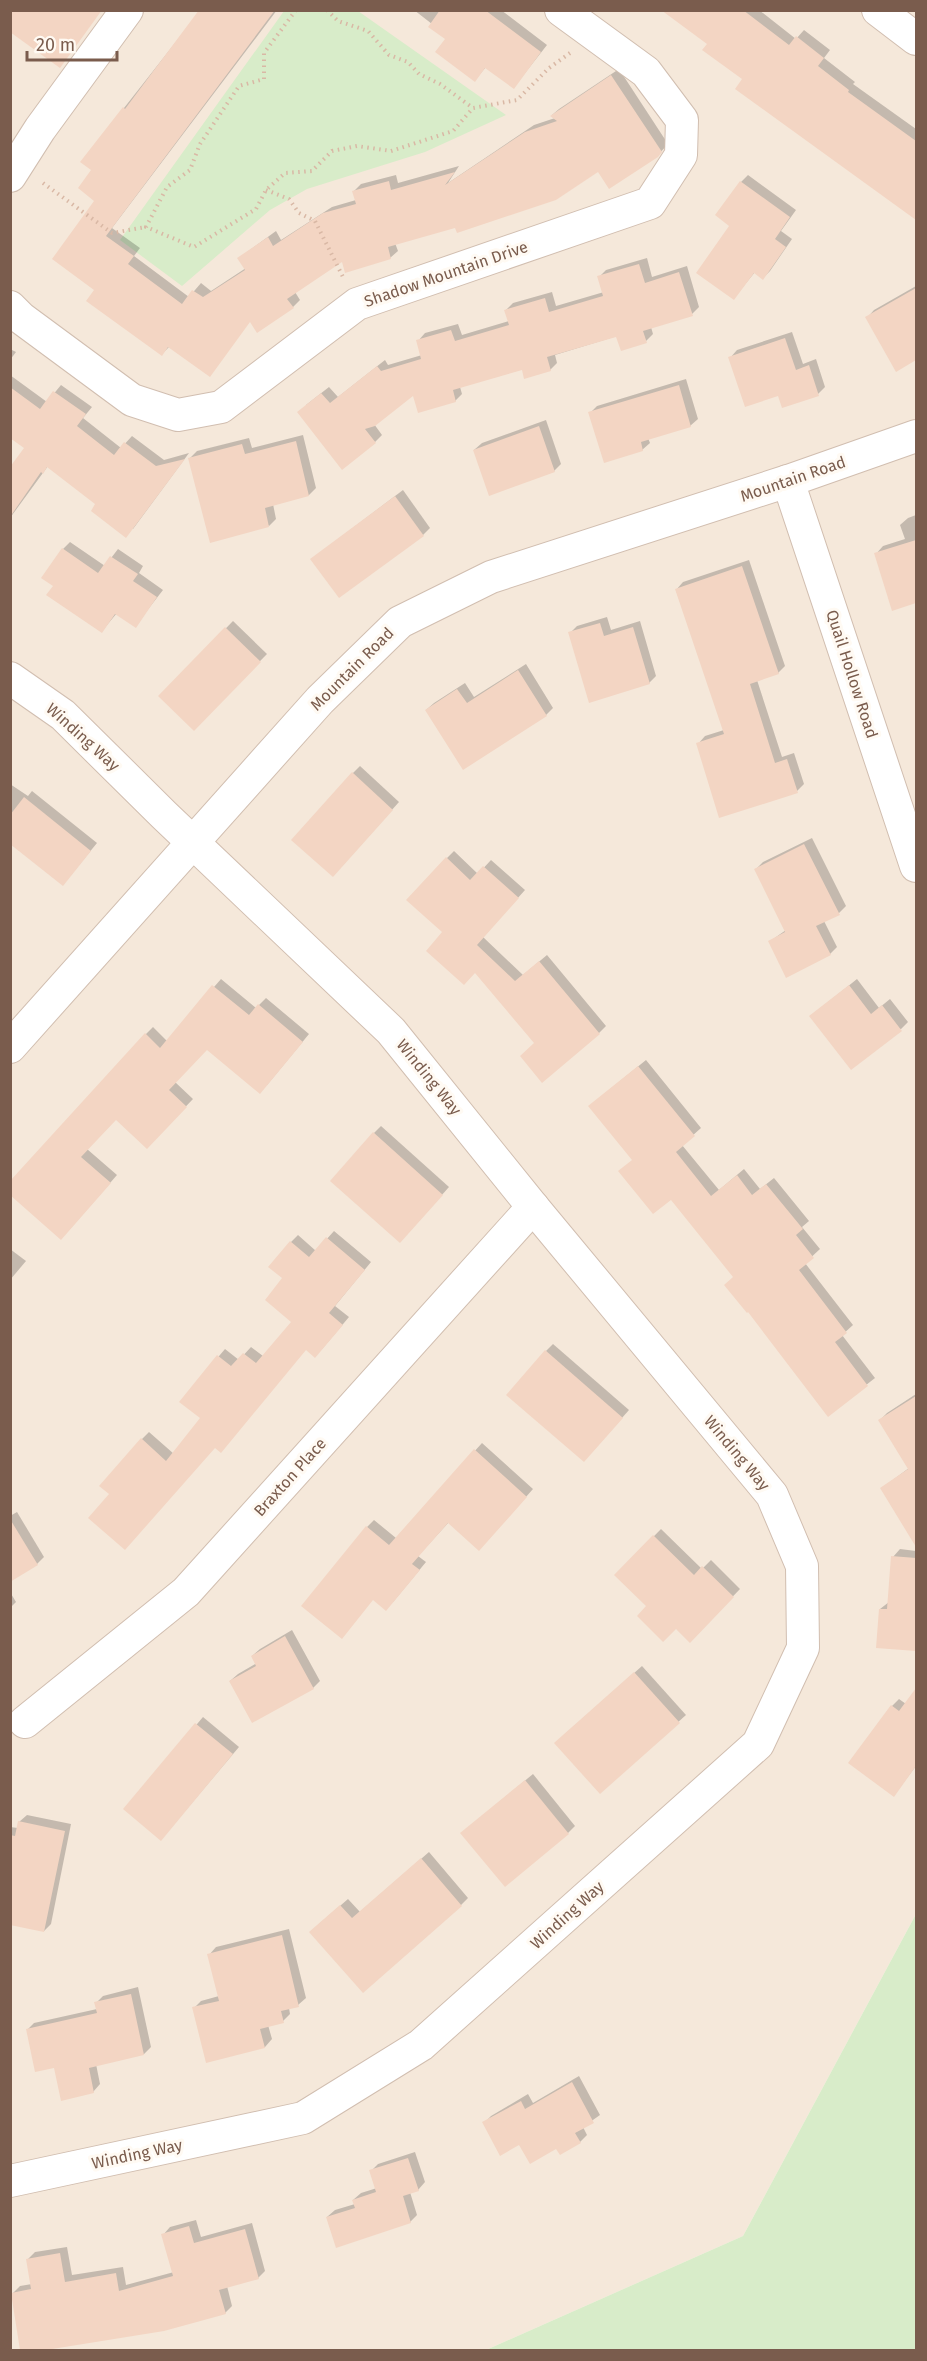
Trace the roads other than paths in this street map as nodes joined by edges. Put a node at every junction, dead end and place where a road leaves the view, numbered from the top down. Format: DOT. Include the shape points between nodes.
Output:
graph roads {
  1 [pos="127,10"];
  2 [pos="561,10"];
  3 [pos="878,10"];
  4 [pos="916,39"];
  5 [pos="14,171"];
  6 [pos="10,307"];
  7 [pos="916,436"];
  8 [pos="788,481"];
  9 [pos="10,678"];
  10 [pos="193,842"];
  11 [pos="916,866"];
  12 [pos="10,1047"];
  13 [pos="533,1207"];
  14 [pos="25,1722"];
  15 [pos="10,2181"];
  1 -- 5 [label="street"];
  2 -- 6 [label="street, Shadow Mountain Drive" via="646,72 682,120 681,155 650,203 357,304 220,407 178,415 132,400"];
  3 -- 4 [label="street"];
  7 -- 8 [label="street, Mountain Road"];
  8 -- 10 [label="street, Mountain Road" via="491,577 400,622 320,700"];
  8 -- 11 [label="street, Quail Hollow Road"];
  9 -- 10 [label="street, Winding Way" via="63,715"];
  10 -- 12 [label="street, Mountain Road"];
  10 -- 13 [label="street, Winding Way" via="392,1031"];
  13 -- 14 [label="street, Braxton Place" via="186,1592"];
  13 -- 15 [label="street, Winding Way" via="772,1495 802,1566 803,1648 758,1744 421,2045 303,2118"];
}
